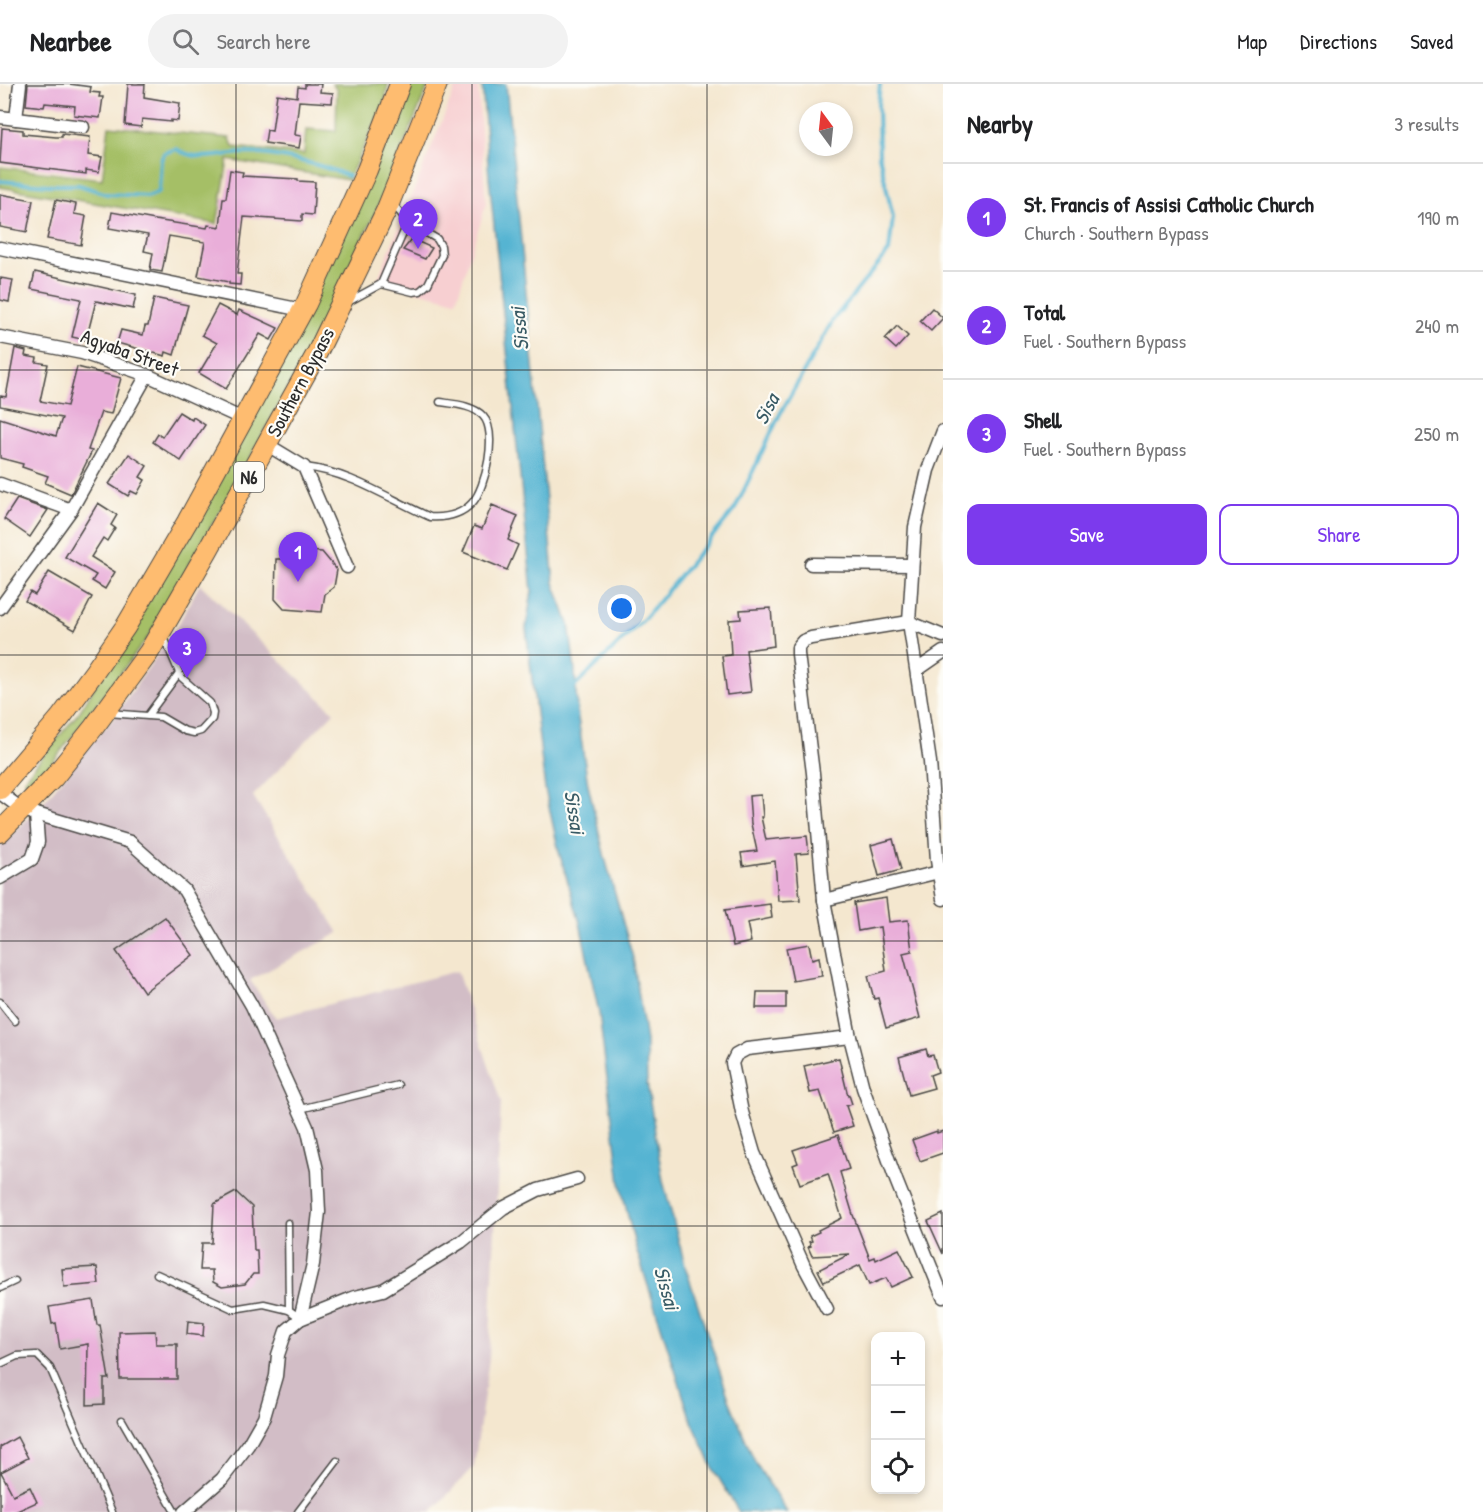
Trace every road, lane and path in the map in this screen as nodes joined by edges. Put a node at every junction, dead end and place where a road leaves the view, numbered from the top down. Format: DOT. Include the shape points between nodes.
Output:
graph roads {
  1 [pos="20,84"];
  2 [pos="400,84"];
  3 [pos="437,84"];
  4 [pos="0,117"];
  5 [pos="16,119"];
  6 [pos="83,127"];
  7 [pos="390,200"];
  8 [pos="408,222"];
  9 [pos="0,248"];
  10 [pos="381,284"];
  11 [pos="339,306"];
  12 [pos="302,310"];
  13 [pos="0,337"];
  14 [pos="147,375"];
  15 [pos="440,402"];
  16 [pos="243,419"];
  17 [pos="943,431"];
  18 [pos="266,444"];
  19 [pos="304,467"];
  20 [pos="0,484"];
  21 [pos="71,510"];
  22 [pos="811,564"];
  23 [pos="912,565"];
  24 [pos="347,567"];
  25 [pos="0,608"];
  26 [pos="909,622"];
  27 [pos="162,630"];
  28 [pos="943,636"];
  29 [pos="943,652"];
  30 [pos="916,670"];
  31 [pos="179,673"];
  32 [pos="105,713"];
  33 [pos="148,715"];
  34 [pos="0,791"];
  35 [pos="30,812"];
  36 [pos="0,832"];
  37 [pos="940,863"];
  38 [pos="0,878"];
  39 [pos="943,899"];
  40 [pos="824,900"];
  41 [pos="0,1002"];
  42 [pos="15,1021"];
  43 [pos="849,1036"];
  44 [pos="398,1085"];
  45 [pos="300,1110"];
  46 [pos="577,1179"];
  47 [pos="288,1223"];
  48 [pos="157,1274"];
  49 [pos="15,1281"];
  50 [pos="0,1288"];
  51 [pos="943,1297"];
  52 [pos="827,1309"];
  53 [pos="289,1310"];
  54 [pos="300,1319"];
  55 [pos="0,1364"];
  56 [pos="122,1420"];
  57 [pos="337,1461"];
  58 [pos="112,1512"];
  59 [pos="175,1512"];
  60 [pos="184,1512"];
  61 [pos="298,1512"];
  1 -- 5 [label="street"];
  2 -- 12 [label="highway, Southern Bypass / N6" via="368,170"];
  3 -- 7 [label="highway, Southern Bypass / N6"];
  4 -- 5 [label="street"];
  5 -- 6 [label="street"];
  7 -- 8 [label="lane"];
  7 -- 11 [label="highway, Southern Bypass / N6"];
  8 -- 10 [label="lane"];
  8 -- 10 [label="lane" via="437,238 442,255 428,284 420,291"];
  9 -- 12 [label="street"];
  10 -- 11 [label="lane"];
  11 -- 18 [label="highway, Southern Bypass / N6"];
  12 -- 16 [label="highway, Southern Bypass / N6"];
  13 -- 14 [label="street, Agyaba Street" via="82,353"];
  14 -- 16 [label="street, Agyaba Street"];
  14 -- 21 [label="street"];
  15 -- 19 [label="lane" via="482,414 489,430 490,447 479,494 460,512 430,517 372,488 322,469"];
  16 -- 34 [label="highway, Southern Bypass / N6" via="126,626 62,717"];
  17 -- 23 [label="street" via="928,470 915,527"];
  18 -- 19 [label="street"];
  18 -- 27 [label="highway, Southern Bypass / N6"];
  19 -- 24 [label="street"];
  20 -- 21 [label="street"];
  21 -- 25 [label="street"];
  22 -- 23 [label="street"];
  23 -- 26 [label="street"];
  26 -- 28 [label="street"];
  26 -- 30 [label="street"];
  26 -- 40 [label="street" via="811,638 798,646"];
  27 -- 31 [label="lane"];
  27 -- 32 [label="highway, Southern Bypass / N6"];
  29 -- 30 [label="street"];
  30 -- 37 [label="street"];
  31 -- 33 [label="lane"];
  31 -- 33 [label="lane" via="210,703 212,719 194,733"];
  32 -- 33 [label="lane"];
  32 -- 35 [label="highway, Southern Bypass / N6"];
  34 -- 35 [label="street"];
  35 -- 36 [label="highway, Southern Bypass / N6"];
  35 -- 38 [label="street" via="38,842 32,859"];
  35 -- 45 [label="street" via="130,842 184,890 252,1006"];
  37 -- 39 [label="street"];
  37 -- 40 [label="street"];
  40 -- 43 [label="street"];
  41 -- 42 [label="lane"];
  43 -- 51 [label="street" via="866,1099"];
  43 -- 52 [label="street" via="747,1049 736,1055 732,1063 754,1153"];
  44 -- 45 [label="lane"];
  45 -- 54 [label="street" via="308,1127 317,1170 319,1212 313,1263"];
  46 -- 54 [label="street" via="538,1190 503,1208 461,1242 383,1290"];
  47 -- 53 [label="lane"];
  48 -- 53 [label="lane" via="233,1309 264,1304"];
  49 -- 50 [label="lane"];
  53 -- 54 [label="lane"];
  54 -- 60 [label="street" via="286,1331 264,1417 248,1445 222,1479"];
  55 -- 58 [label="lane" via="16,1356 37,1355 50,1368"];
  56 -- 59 [label="lane"];
  57 -- 61 [label="lane"];
}
